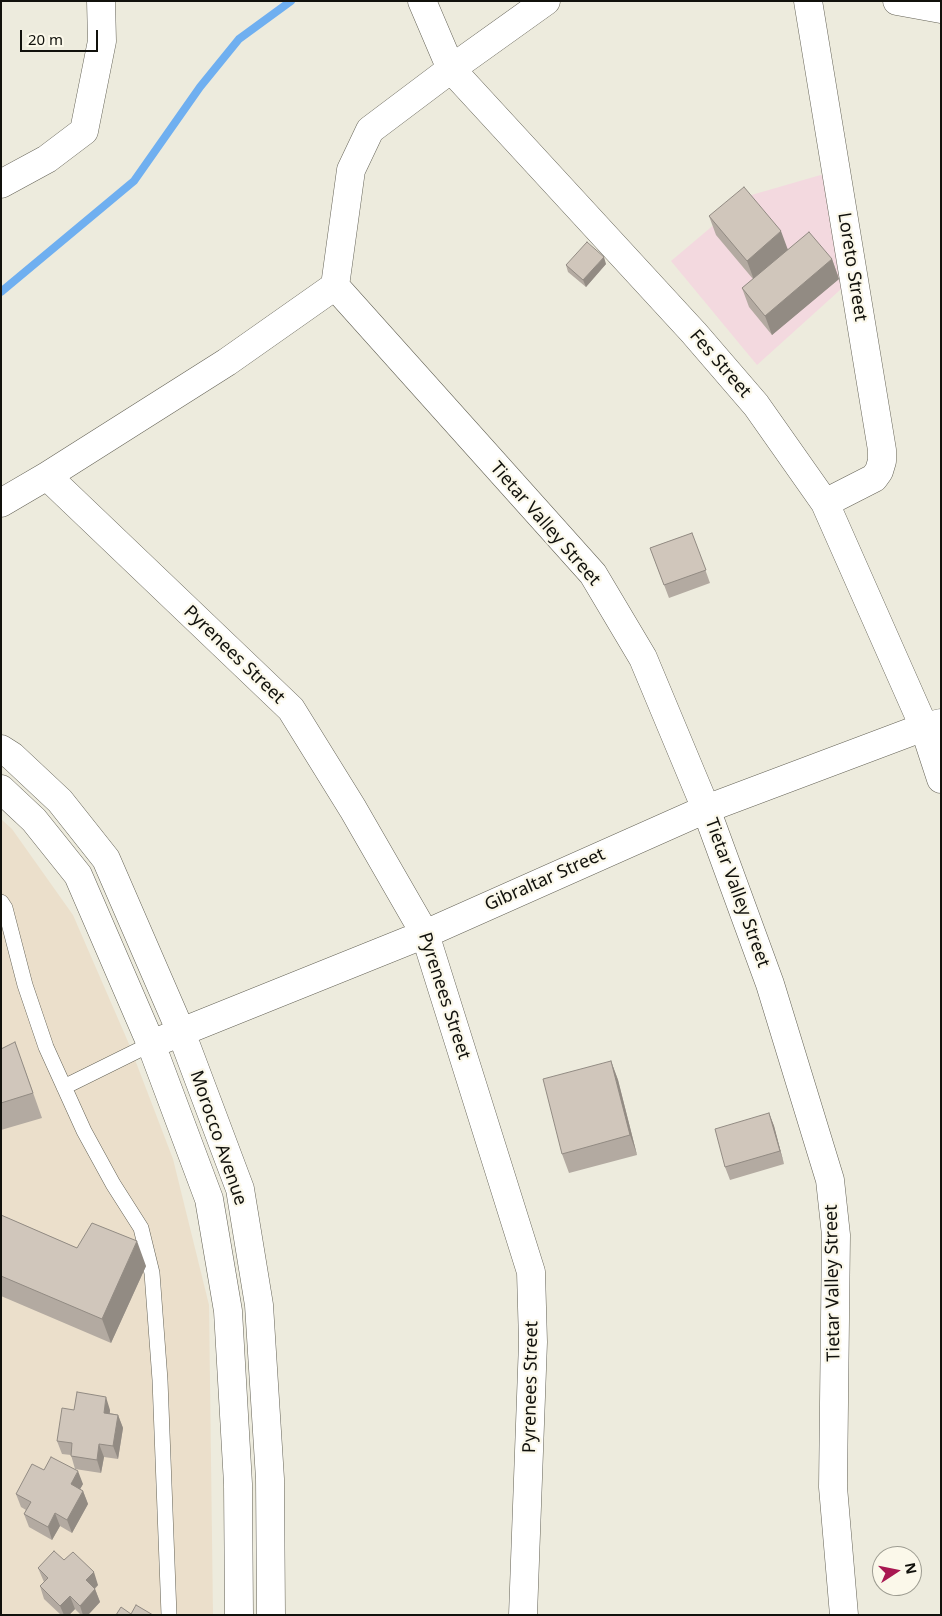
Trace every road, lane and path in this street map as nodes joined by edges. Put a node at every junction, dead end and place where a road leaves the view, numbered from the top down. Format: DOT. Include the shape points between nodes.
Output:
graph roads {
  1 [pos="101,1"];
  2 [pos="422,1"];
  3 [pos="546,1"];
  4 [pos="808,1"];
  5 [pos="897,1"];
  6 [pos="941,8"];
  7 [pos="451,69"];
  8 [pos="1,184"];
  9 [pos="335,286"];
  10 [pos="48,476"];
  11 [pos="1,503"];
  12 [pos="825,503"];
  13 [pos="932,725"];
  14 [pos="1,749"];
  15 [pos="941,779"];
  16 [pos="1,789"];
  17 [pos="706,808"];
  18 [pos="1,902"];
  19 [pos="425,934"];
  20 [pos="181,1032"];
  21 [pos="151,1044"];
  22 [pos="64,1087"];
  23 [pos="169,1615"];
  24 [pos="239,1615"];
  25 [pos="271,1615"];
  26 [pos="523,1615"];
  27 [pos="844,1615"];
  1 -- 8 [label="street" via="102,41 84,130 47,159"];
  2 -- 7 [label="street, Fes Street"];
  3 -- 7 [label="street"];
  4 -- 12 [label="street, Loreto Street" via="882,450 882,461 874,478"];
  5 -- 6 [label="street"];
  7 -- 9 [label="street" via="370,130 351,170"];
  7 -- 12 [label="street, Fes Street" via="725,369 756,405"];
  9 -- 10 [label="street" via="227,362"];
  9 -- 17 [label="street, Tietar Valley Street" via="593,574 644,658"];
  10 -- 11 [label="street"];
  10 -- 19 [label="street, Pyrenees Street" via="291,709"];
  12 -- 13 [label="street, Fes Street"];
  13 -- 15 [label="street, Fes Street"];
  13 -- 17 [label="street, Gibraltar Street"];
  14 -- 20 [label="street, Morocco Avenue" via="60,801 106,859"];
  16 -- 21 [label="street" via="34,820 78,875"];
  17 -- 19 [label="street, Gibraltar Street"];
  17 -- 27 [label="street, Tietar Valley Street" via="770,984 830,1180 836,1235 833,1487"];
  18 -- 22 [label="lane" via="46,1047"];
  19 -- 20 [label="street, Gibraltar Street"];
  19 -- 26 [label="street, Pyrenees Street" via="531,1272 533,1342"];
  20 -- 21 [label="street, Gibraltar Street"];
  20 -- 25 [label="street, Morocco Avenue" via="240,1189 259,1305 270,1479"];
  21 -- 22 [label="lane"];
  21 -- 24 [label="street" via="209,1199 228,1311 238,1484"];
  22 -- 23 [label="lane" via="84,1131 141,1228 152,1273"];
}
